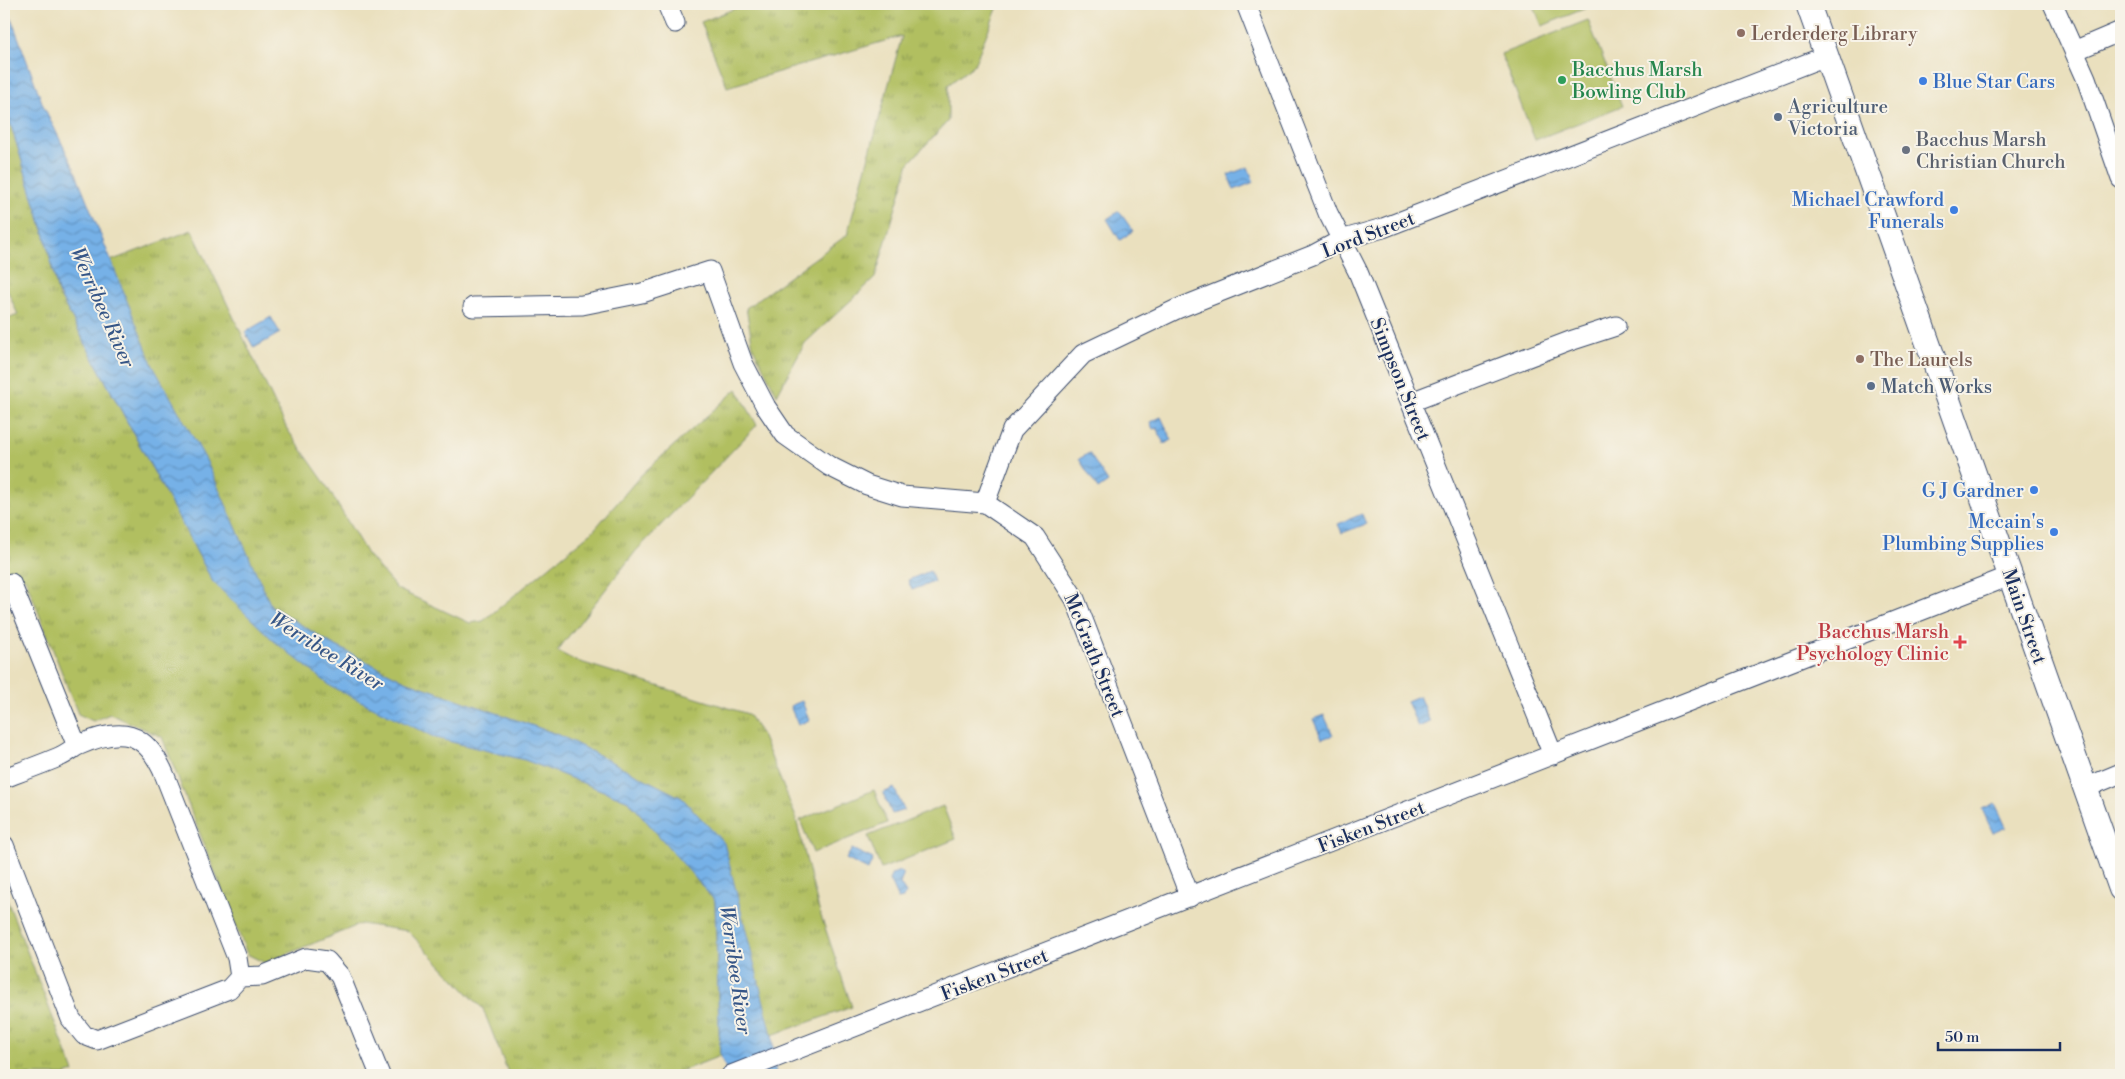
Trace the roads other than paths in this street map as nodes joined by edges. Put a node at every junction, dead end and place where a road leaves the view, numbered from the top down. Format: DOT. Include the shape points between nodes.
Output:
graph roads {
  1 [pos="668,4"];
  2 [pos="1246,4"];
  3 [pos="1808,4"];
  4 [pos="2053,4"];
  5 [pos="675,23"];
  6 [pos="2121,31"];
  7 [pos="2074,51"];
  8 [pos="1826,56"];
  9 [pos="2121,179"];
  10 [pos="1341,240"];
  11 [pos="473,307"];
  12 [pos="1616,326"];
  13 [pos="1411,402"];
  14 [pos="985,503"];
  15 [pos="2010,576"];
  16 [pos="11,583"];
  17 [pos="77,746"];
  18 [pos="1553,755"];
  19 [pos="2121,773"];
  20 [pos="4,778"];
  21 [pos="2085,788"];
  22 [pos="4,845"];
  23 [pos="2121,889"];
  24 [pos="1190,897"];
  25 [pos="240,977"];
  26 [pos="380,1075"];
  27 [pos="731,1075"];
  1 -- 5 [label="street"];
  2 -- 10 [label="street, Simpson Street"];
  3 -- 8 [label="main road, Main Street"];
  4 -- 7 [label="street"];
  6 -- 7 [label="street"];
  7 -- 9 [label="street"];
  8 -- 10 [label="street, Lord Street" via="1383,228"];
  8 -- 15 [label="main road, Main Street"];
  10 -- 13 [label="street, Simpson Street" via="1358,272"];
  10 -- 14 [label="street, Lord Street" via="1314,255 1177,309 1083,354 1012,430"];
  11 -- 14 [label="street, McGrath Street" via="582,304 642,292 710,271 743,363 785,435 829,466 867,485 902,496"];
  12 -- 13 [label="street"];
  13 -- 18 [label="street, Simpson Street"];
  14 -- 24 [label="street, McGrath Street" via="1035,537 1075,599"];
  15 -- 18 [label="street, Fisken Street"];
  15 -- 21 [label="main road, Main Street"];
  16 -- 17 [label="street"];
  17 -- 20 [label="street" via="61,756"];
  17 -- 25 [label="street" via="108,735 131,734 147,745 158,760 237,958"];
  18 -- 24 [label="street, Fisken Street"];
  19 -- 21 [label="street"];
  21 -- 23 [label="main road, Main Street"];
  22 -- 25 [label="street" via="71,1019 84,1035 97,1040 229,989"];
  24 -- 27 [label="street, Fisken Street"];
  25 -- 26 [label="street" via="262,976 306,958 327,961 340,976"];
}
